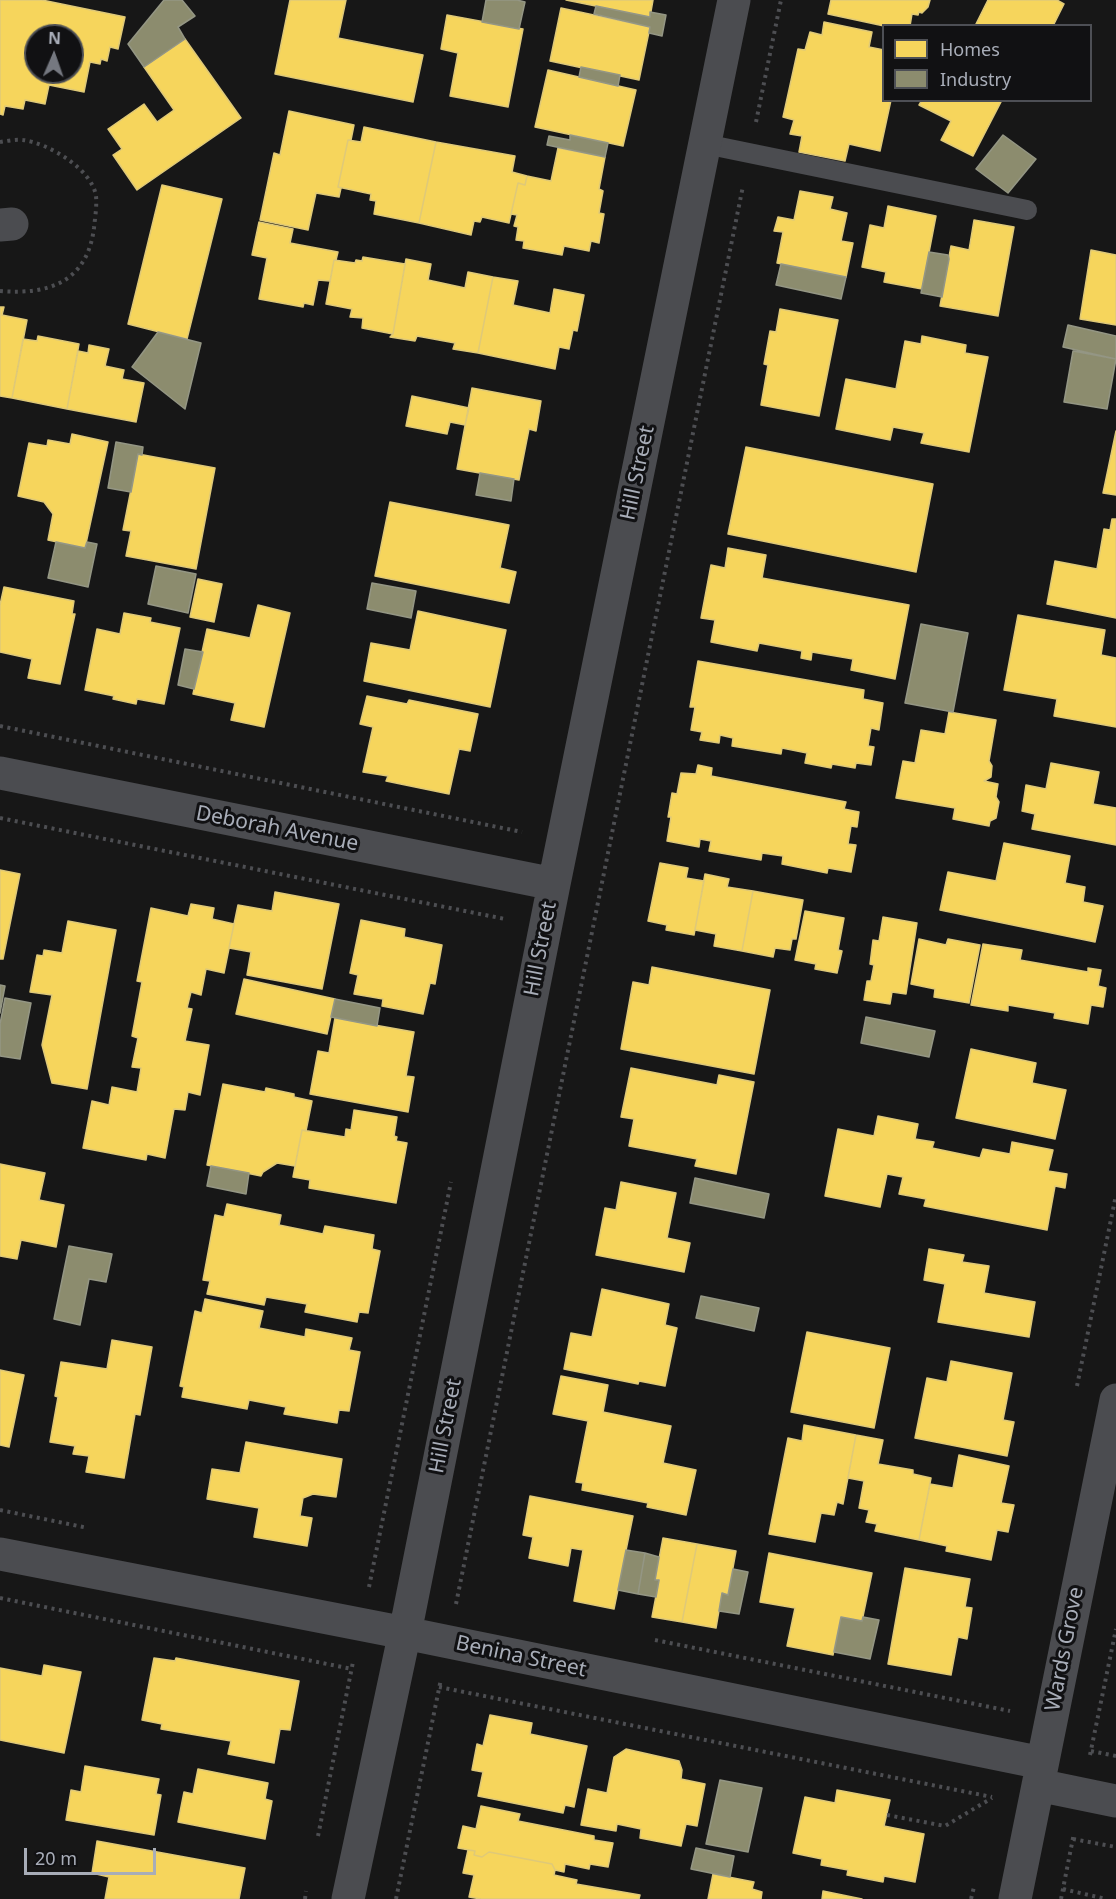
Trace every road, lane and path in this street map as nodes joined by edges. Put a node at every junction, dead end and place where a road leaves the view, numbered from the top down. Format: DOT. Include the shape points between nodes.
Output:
graph roads {
  1 [pos="734,0"];
  2 [pos="781,0"];
  3 [pos="0,142"];
  4 [pos="705,144"];
  5 [pos="750,154"];
  6 [pos="1027,210"];
  7 [pos="0,291"];
  8 [pos="0,726"];
  9 [pos="0,773"];
  10 [pos="0,818"];
  11 [pos="522,832"];
  12 [pos="554,884"];
  13 [pos="505,919"];
  14 [pos="1116,1400"];
  15 [pos="0,1554"];
  16 [pos="0,1598"];
  17 [pos="405,1634"];
  18 [pos="448,1642"];
  19 [pos="396,1678"];
  20 [pos="439,1687"];
  21 [pos="1091,1751"];
  22 [pos="1116,1756"];
  23 [pos="1040,1774"];
  24 [pos="1116,1801"];
  25 [pos="887,1815"];
  26 [pos="1073,1839"];
  27 [pos="1116,1847"];
  28 [pos="1063,1889"];
  29 [pos="348,1899"];
  30 [pos="396,1899"];
  31 [pos="1015,1899"];
  32 [pos="1106,1899"];
  1 -- 4 [label="street, Hill Street"];
  2 -- 5 [label="path"];
  3 -- 7 [label="path" via="22,140 70,160 88,178 96,195 92,242 81,266 63,282 42,290"];
  4 -- 5 [label="lane"];
  4 -- 12 [label="street, Hill Street"];
  5 -- 6 [label="lane"];
  5 -- 18 [label="path"];
  8 -- 11 [label="path"];
  9 -- 12 [label="street, Deborah Avenue"];
  10 -- 13 [label="path"];
  12 -- 17 [label="street, Hill Street"];
  14 -- 23 [label="street, Wards Grove"];
  15 -- 17 [label="street, Benina Street"];
  16 -- 19 [label="path"];
  17 -- 18 [label="street, Benina Street"];
  17 -- 19 [label="street, Hill Street"];
  18 -- 20 [label="path"];
  18 -- 23 [label="street, Benina Street"];
  19 -- 20 [label="path"];
  19 -- 29 [label="street, Hill Street"];
  20 -- 25 [label="path" via="992,1797 945,1826"];
  20 -- 30 [label="path"];
  21 -- 22 [label="path"];
  23 -- 24 [label="street, Benina Street"];
  23 -- 31 [label="street, Wards Grove"];
  26 -- 27 [label="path"];
  28 -- 32 [label="path"];
}
